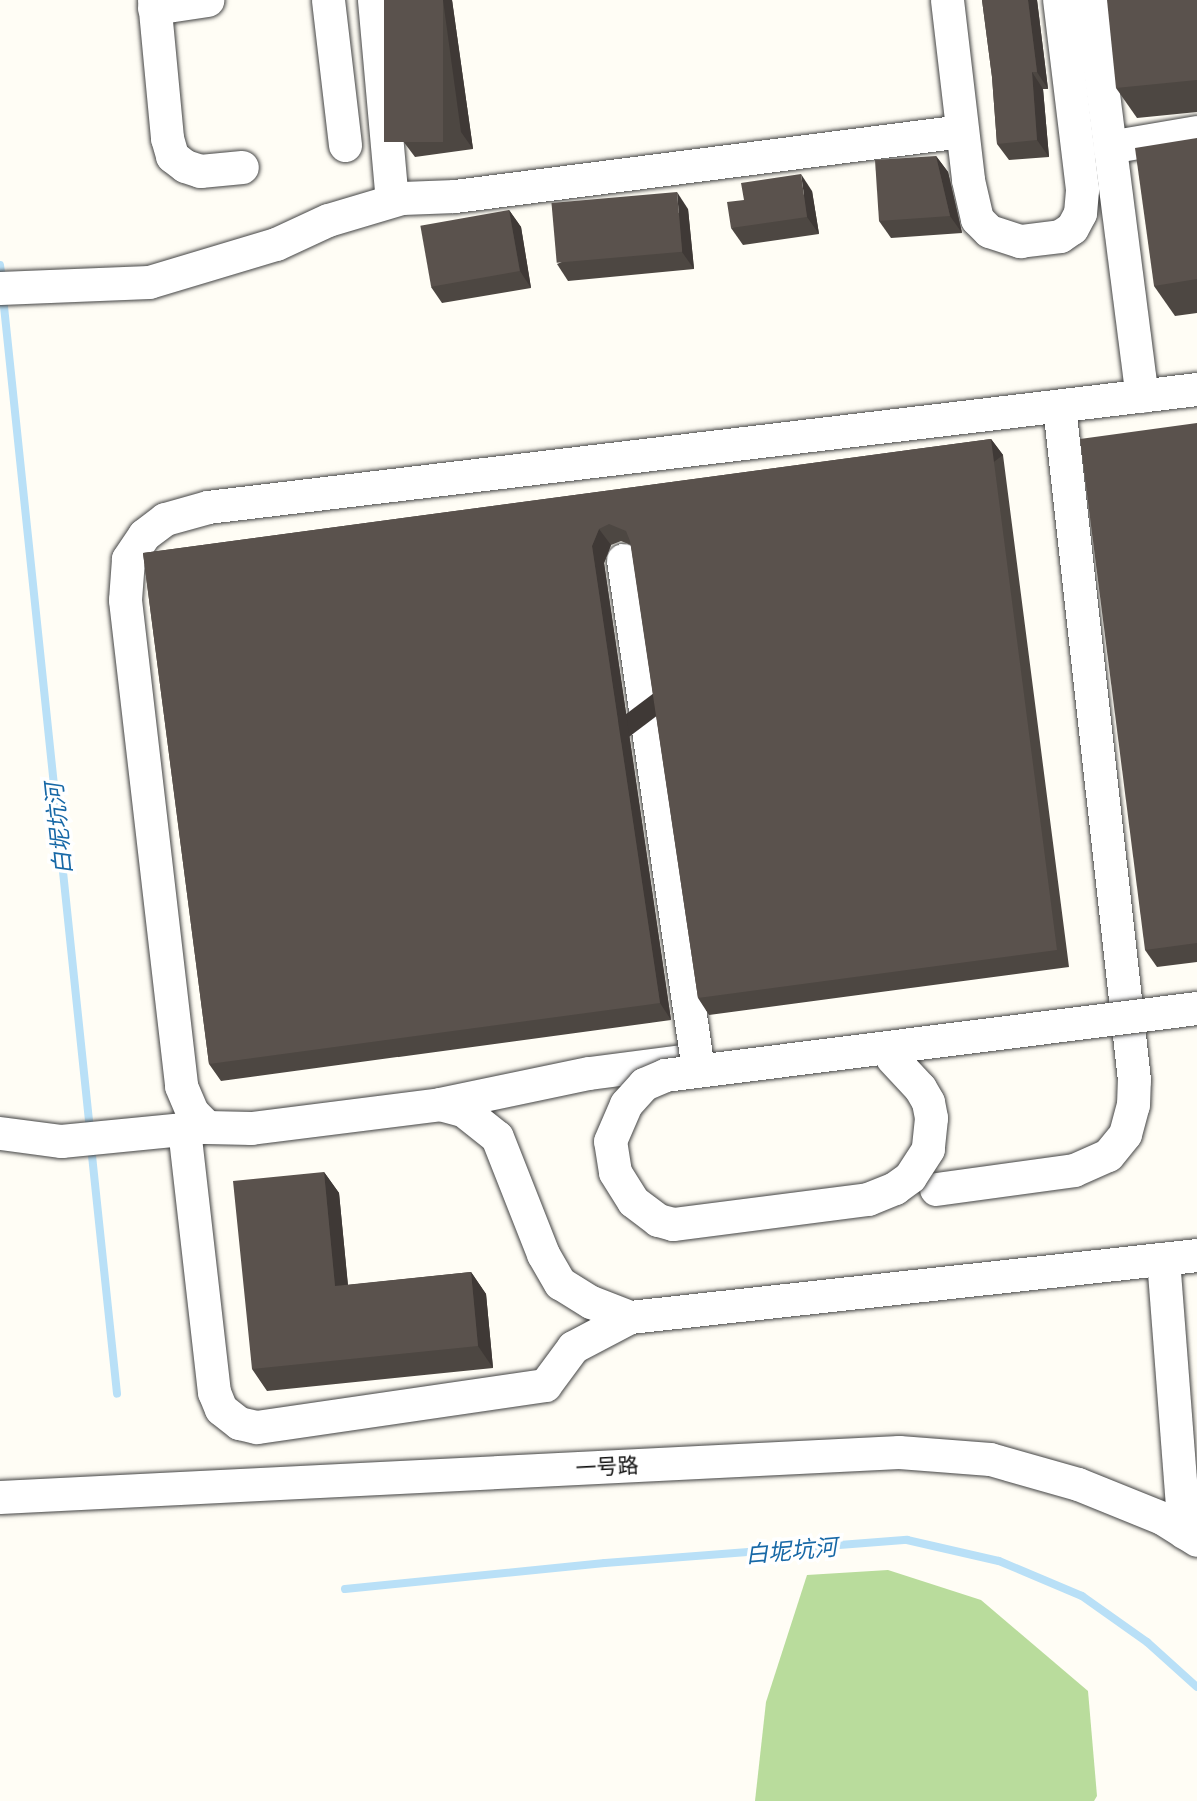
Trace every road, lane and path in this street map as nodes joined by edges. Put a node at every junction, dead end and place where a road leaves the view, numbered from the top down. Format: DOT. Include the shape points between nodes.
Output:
graph roads {
  1 [pos="207,0"];
  2 [pos="328,0"];
  3 [pos="374,0"];
  4 [pos="947,0"];
  5 [pos="1059,0"];
  6 [pos="1091,0"];
  7 [pos="154,4"];
  8 [pos="962,131"];
  9 [pos="1197,132"];
  10 [pos="345,145"];
  11 [pos="1110,147"];
  12 [pos="242,167"];
  13 [pos="392,200"];
  14 [pos="6,288"];
  15 [pos="1197,389"];
  16 [pos="1142,396"];
  17 [pos="1059,406"];
  18 [pos="623,560"];
  19 [pos="1197,1008"];
  20 [pos="698,1069"];
  21 [pos="440,1104"];
  22 [pos="195,1128"];
  23 [pos="0,1133"];
  24 [pos="936,1189"];
  25 [pos="1197,1255"];
  26 [pos="1163,1259"];
  27 [pos="630,1317"];
  28 [pos="0,1497"];
  29 [pos="1190,1536"];
  1 -- 7 [label="street"];
  2 -- 10 [label="street"];
  3 -- 13 [label="street"];
  4 -- 8 [label="street"];
  5 -- 8 [label="street" via="1082,189 1080,214 1072,228 1060,236 1020,241 989,231 977,219"];
  6 -- 11 [label="street"];
  7 -- 12 [label="street" via="167,138 173,156 200,171"];
  8 -- 13 [label="street" via="455,196"];
  9 -- 11 [label="street"];
  11 -- 16 [label="street"];
  13 -- 14 [label="street" via="328,220 276,244 149,282"];
  15 -- 16 [label="street"];
  16 -- 17 [label="street"];
  17 -- 22 [label="street" via="208,507 165,519 144,535 128,559 125,600 181,1086"];
  17 -- 24 [label="street" via="1134,1080 1133,1105 1125,1133 1108,1155 1074,1170"];
  18 -- 20 [label="street, bridge"];
  19 -- 20 [label="street, bridge"];
  20 -- 21 [label="street, bridge" via="665,1074 644,1084 626,1104 610,1141 615,1172 633,1201 658,1220 700,1223 868,1199 910,1177 925,1156 931,1118 920,1088 873,1043 854,1040 589,1073"];
  21 -- 22 [label="street" via="251,1128"];
  21 -- 27 [label="street" via="463,1110 497,1137 543,1254 560,1283 591,1302"];
  22 -- 23 [label="street" via="61,1141"];
  22 -- 27 [label="street" via="212,1382 220,1409 239,1423 257,1427 545,1385 573,1347"];
  25 -- 26 [label="street"];
  26 -- 27 [label="street"];
  26 -- 29 [label="street"];
  28 -- 29 [label="street, 一号路" via="899,1452 990,1459 1078,1484 1162,1518"];
}
